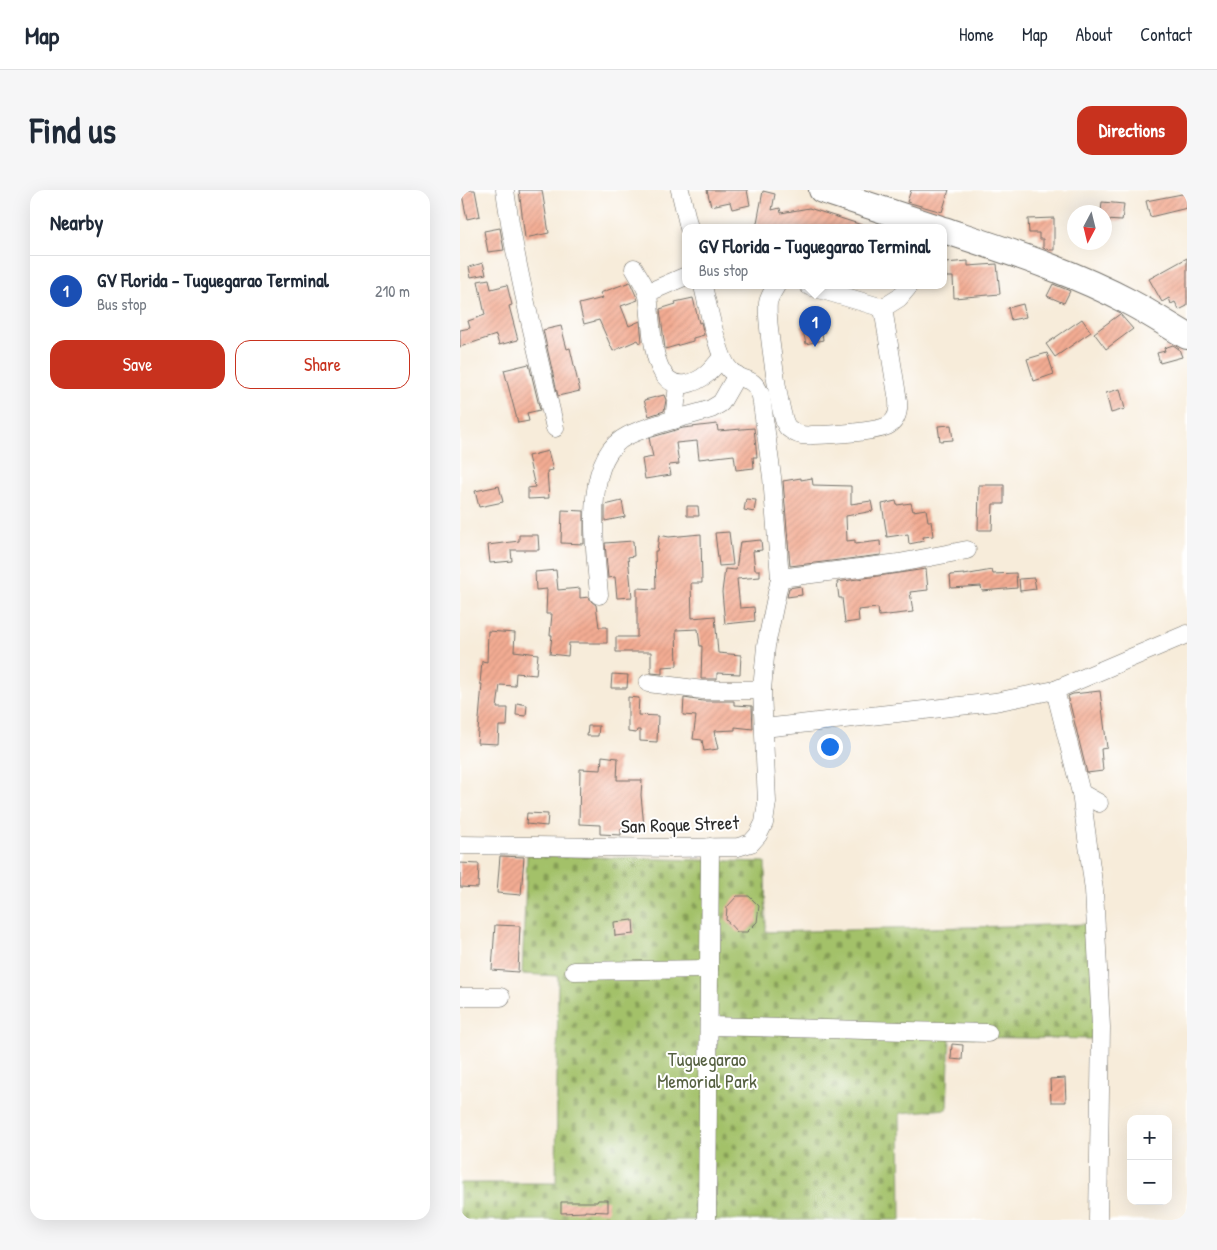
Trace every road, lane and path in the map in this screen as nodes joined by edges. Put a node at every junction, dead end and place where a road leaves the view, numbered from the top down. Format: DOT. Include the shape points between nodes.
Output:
graph roads {
  1 [pos="505,190"];
  2 [pos="680,190"];
  3 [pos="822,190"];
  4 [pos="688,224"];
  5 [pos="925,224"];
  6 [pos="947,231"];
  7 [pos="634,268"];
  8 [pos="682,278"];
  9 [pos="704,289"];
  10 [pos="774,289"];
  11 [pos="819,289"];
  12 [pos="906,289"];
  13 [pos="648,293"];
  14 [pos="883,308"];
  15 [pos="1187,336"];
  16 [pos="722,356"];
  17 [pos="737,375"];
  18 [pos="678,385"];
  19 [pos="674,420"];
  20 [pos="555,428"];
  21 [pos="967,550"];
  22 [pos="780,578"];
  23 [pos="599,595"];
  24 [pos="1187,634"];
  25 [pos="648,683"];
  26 [pos="762,690"];
  27 [pos="1055,690"];
  28 [pos="764,728"];
  29 [pos="1081,793"];
  30 [pos="1099,803"];
  31 [pos="460,845"];
  32 [pos="710,847"];
  33 [pos="709,969"];
  34 [pos="574,971"];
  35 [pos="460,997"];
  36 [pos="501,997"];
  37 [pos="709,1026"];
  38 [pos="988,1033"];
  39 [pos="707,1220"];
  40 [pos="1098,1220"];
  1 -- 20 [label="street" via="524,294"];
  2 -- 4 [label="street"];
  3 -- 5 [label="highway"];
  6 -- 15 [label="highway" via="1089,282"];
  7 -- 13 [label="street"];
  8 -- 13 [label="street"];
  9 -- 16 [label="street"];
  10 -- 14 [label="street" via="768,302 768,318 777,385 786,424 799,434 812,436 877,429 895,419 899,410"];
  11 -- 14 [label="street"];
  12 -- 14 [label="street"];
  13 -- 18 [label="street" via="653,339 662,374"];
  16 -- 17 [label="street, San Roque Street" via="729,370"];
  16 -- 18 [label="street" via="712,371 702,378"];
  17 -- 19 [label="street" via="721,403"];
  17 -- 22 [label="street, San Roque Street" via="751,380 761,396 772,477"];
  18 -- 19 [label="street"];
  19 -- 23 [label="street" via="625,437 611,450 602,465 594,507"];
  21 -- 22 [label="street" via="899,563"];
  22 -- 26 [label="street, San Roque Street" via="766,646"];
  24 -- 27 [label="street"];
  25 -- 26 [label="street" via="703,690"];
  26 -- 28 [label="street, San Roque Street"];
  27 -- 28 [label="street" via="995,702"];
  27 -- 29 [label="street"];
  28 -- 32 [label="street, San Roque Street" via="767,802 764,823 750,843 738,847"];
  29 -- 30 [label="street"];
  29 -- 40 [label="street" via="1094,890 1100,1027"];
  31 -- 32 [label="street, San Roque Street"];
  32 -- 33 [label="street"];
  33 -- 34 [label="street"];
  33 -- 37 [label="street"];
  35 -- 36 [label="street"];
  37 -- 38 [label="street"];
  37 -- 39 [label="street"];
}
